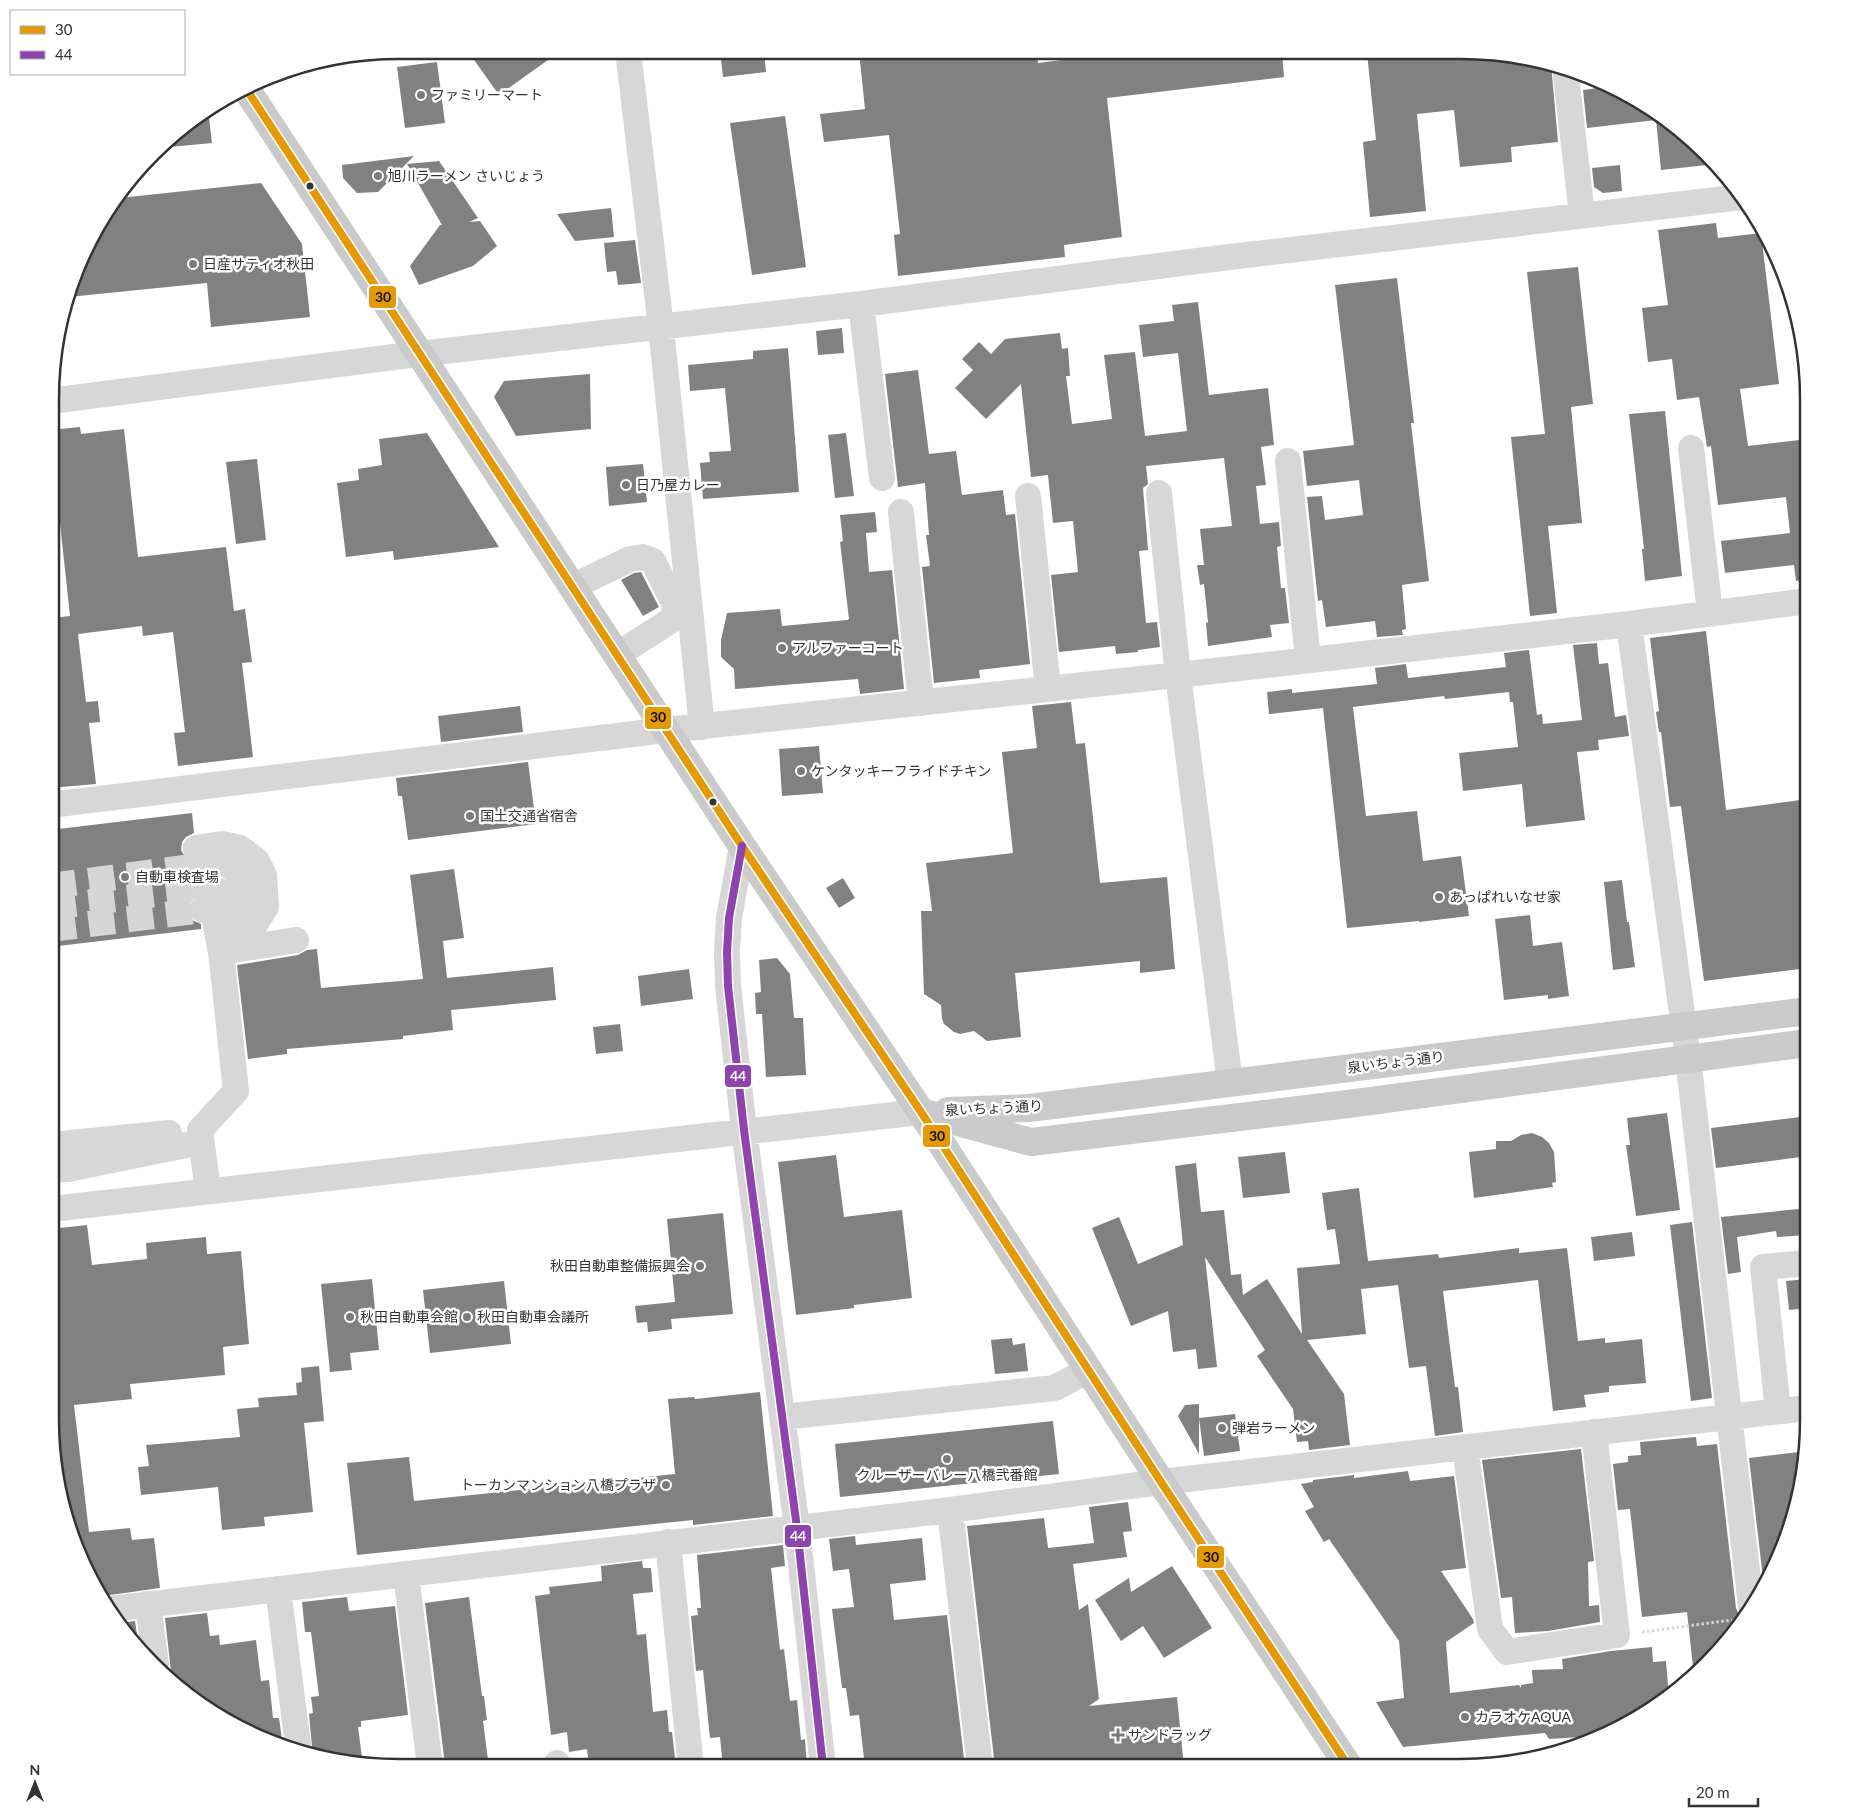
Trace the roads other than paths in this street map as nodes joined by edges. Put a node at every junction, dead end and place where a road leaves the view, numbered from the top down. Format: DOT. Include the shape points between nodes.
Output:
graph roads {
  1 [pos="629,59"];
  2 [pos="1566,76"];
  3 [pos="249,94"];
  4 [pos="1734,198"];
  5 [pos="1582,215"];
  6 [pos="861,304"];
  7 [pos="661,327"];
  8 [pos="418,354"];
  9 [pos="59,400"];
  10 [pos="1691,448"];
  11 [pos="1288,461"];
  12 [pos="882,478"];
  13 [pos="1158,493"];
  14 [pos="1028,496"];
  15 [pos="901,512"];
  16 [pos="572,587"];
  17 [pos="1800,602"];
  18 [pos="1710,613"];
  19 [pos="1629,624"];
  20 [pos="617,655"];
  21 [pos="1308,660"];
  22 [pos="1178,675"];
  23 [pos="1048,688"];
  24 [pos="921,703"];
  25 [pos="702,727"];
  26 [pos="666,730"];
  27 [pos="59,805"];
  28 [pos="742,846"];
  29 [pos="296,940"];
  30 [pos="230,950"];
  31 [pos="1800,1012"];
  32 [pos="1683,1027"];
  33 [pos="1800,1044"];
  34 [pos="1688,1058"];
  35 [pos="1230,1083"];
  36 [pos="921,1112"];
  37 [pos="59,1130"];
  38 [pos="744,1130"];
  39 [pos="200,1136"];
  40 [pos="59,1144"];
  41 [pos="59,1157"];
  42 [pos="59,1170"];
  43 [pos="208,1191"];
  44 [pos="59,1208"];
  45 [pos="1800,1264"];
  46 [pos="1088,1370"];
  47 [pos="1800,1409"];
  48 [pos="1778,1411"];
  49 [pos="782,1417"];
  50 [pos="1730,1417"];
  51 [pos="1594,1432"];
  52 [pos="1465,1447"];
  53 [pos="1161,1482"];
  54 [pos="950,1510"];
  55 [pos="797,1528"];
  56 [pos="668,1542"];
  57 [pos="406,1574"];
  58 [pos="278,1589"];
  59 [pos="148,1604"];
  60 [pos="116,1608"];
  61 [pos="1742,1610"];
  62 [pos="155,1656"];
  63 [pos="298,1744"];
  64 [pos="429,1759"];
  65 [pos="690,1759"];
  66 [pos="822,1759"];
  67 [pos="979,1759"];
  68 [pos="1344,1759"];
  1 -- 7 [label="street"];
  2 -- 5 [label="street"];
  3 -- 8 [label="main road"];
  4 -- 5 [label="street"];
  5 -- 6 [label="street"];
  6 -- 7 [label="street"];
  6 -- 12 [label="street"];
  7 -- 8 [label="street"];
  7 -- 25 [label="street"];
  8 -- 9 [label="street"];
  8 -- 16 [label="main road"];
  10 -- 18 [label="street"];
  11 -- 21 [label="street"];
  13 -- 22 [label="street"];
  14 -- 23 [label="street"];
  15 -- 24 [label="street"];
  16 -- 20 [label="main road"];
  16 -- 20 [label="street" via="630,559 642,557 653,561 675,605 673,619"];
  17 -- 18 [label="street"];
  18 -- 19 [label="street"];
  19 -- 21 [label="street"];
  19 -- 32 [label="street"];
  20 -- 26 [label="main road"];
  21 -- 22 [label="street"];
  22 -- 23 [label="street"];
  22 -- 35 [label="street"];
  23 -- 24 [label="street"];
  24 -- 25 [label="street"];
  25 -- 26 [label="street"];
  26 -- 27 [label="street"];
  26 -- 28 [label="main road"];
  28 -- 36 [label="main road"];
  28 -- 38 [label="street" via="729,918 727,952"];
  29 -- 30 [label="street"];
  30 -- 30 [label="street" via="266,907 264,875 257,861 240,848 222,844 199,878 226,894 231,903"];
  30 -- 39 [label="street" via="236,1091"];
  31 -- 32 [label="main road, 泉いちょう通り"];
  32 -- 34 [label="street"];
  32 -- 35 [label="main road, 泉いちょう通り"];
  33 -- 34 [label="main road, 泉いちょう通り"];
  34 -- 36 [label="main road, 泉いちょう通り" via="1348,1104 1031,1142"];
  34 -- 50 [label="street"];
  35 -- 36 [label="main road, 泉いちょう通り" via="1029,1108"];
  36 -- 38 [label="street"];
  36 -- 46 [label="main road"];
  37 -- 39 [label="street"];
  38 -- 43 [label="street"];
  38 -- 49 [label="street"];
  39 -- 40 [label="street"];
  39 -- 41 [label="street"];
  39 -- 42 [label="street"];
  39 -- 43 [label="street"];
  43 -- 44 [label="street"];
  45 -- 48 [label="street" via="1763,1267"];
  46 -- 49 [label="street" via="1055,1388"];
  46 -- 53 [label="main road"];
  47 -- 48 [label="street"];
  48 -- 50 [label="street"];
  49 -- 55 [label="street"];
  50 -- 51 [label="street"];
  50 -- 61 [label="street"];
  51 -- 52 [label="street"];
  51 -- 52 [label="street" via="1617,1635 1507,1652 1490,1629"];
  52 -- 53 [label="street"];
  53 -- 54 [label="street"];
  53 -- 68 [label="main road"];
  54 -- 55 [label="street"];
  54 -- 67 [label="street"];
  55 -- 56 [label="street"];
  55 -- 66 [label="street"];
  56 -- 57 [label="street"];
  56 -- 65 [label="street"];
  57 -- 58 [label="street"];
  57 -- 64 [label="street"];
  58 -- 59 [label="street"];
  58 -- 63 [label="street"];
  59 -- 60 [label="street"];
  59 -- 62 [label="street"];
}
